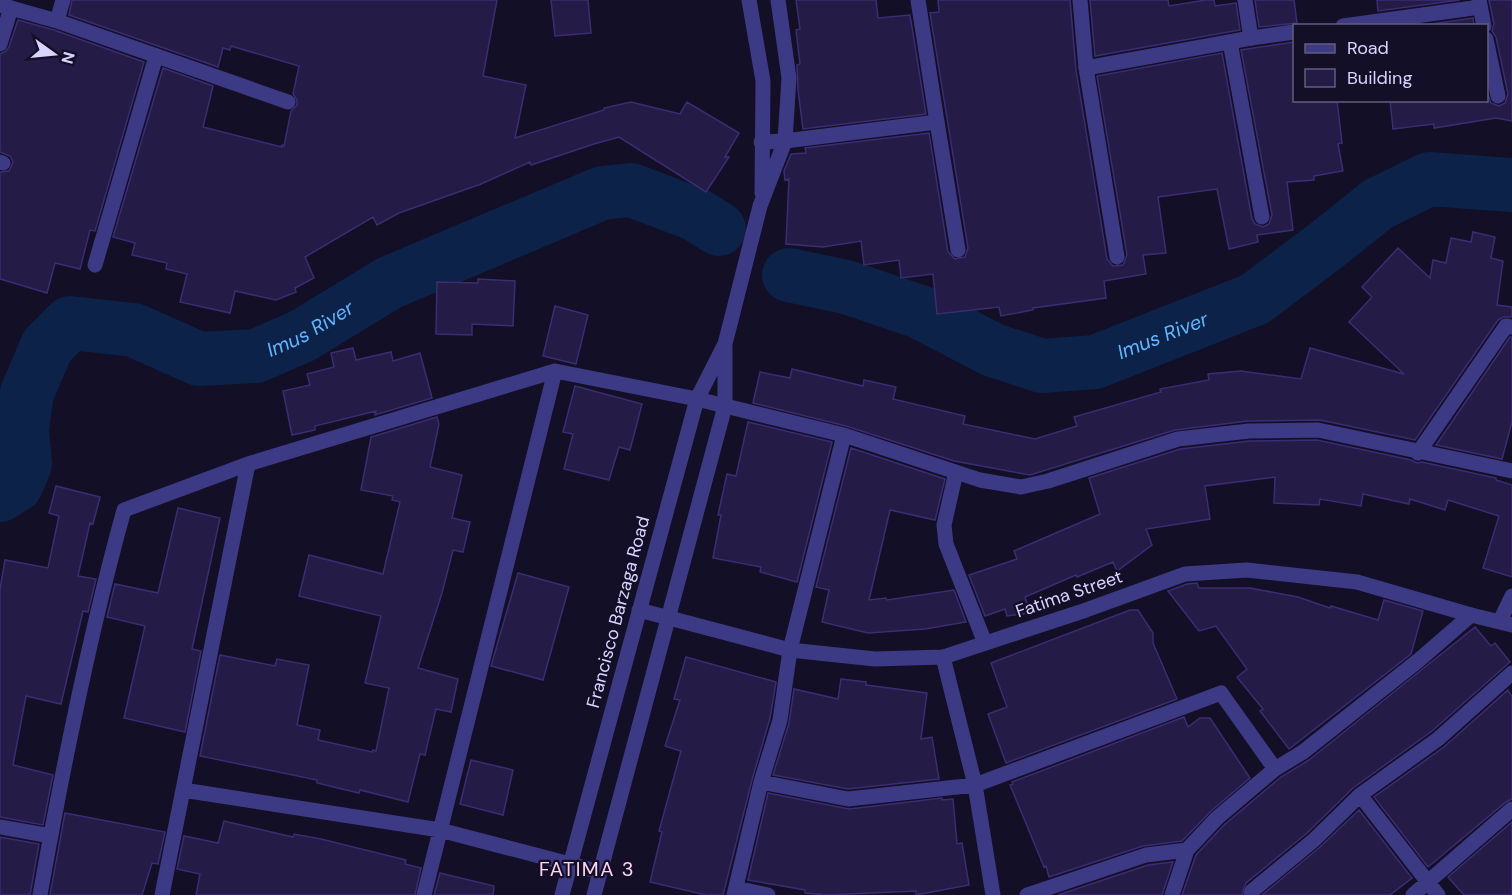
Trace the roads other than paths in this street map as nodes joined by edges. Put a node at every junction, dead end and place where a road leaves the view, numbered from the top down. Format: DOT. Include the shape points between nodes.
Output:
graph roads {
  1 [pos="63,0"];
  2 [pos="748,0"];
  3 [pos="778,0"];
  4 [pos="918,0"];
  5 [pos="1080,0"];
  6 [pos="1245,0"];
  7 [pos="1479,4"];
  8 [pos="6,6"];
  9 [pos="57,21"];
  10 [pos="1355,24"];
  11 [pos="1484,24"];
  12 [pos="1293,32"];
  13 [pos="1251,38"];
  14 [pos="1230,42"];
  15 [pos="0,44"];
  16 [pos="1488,48"];
  17 [pos="156,56"];
  18 [pos="1086,68"];
  19 [pos="1498,96"];
  20 [pos="288,102"];
  21 [pos="937,122"];
  22 [pos="785,141"];
  23 [pos="761,142"];
  24 [pos="761,204"];
  25 [pos="1262,217"];
  26 [pos="958,250"];
  27 [pos="1117,257"];
  28 [pos="95,265"];
  29 [pos="1512,327"];
  30 [pos="726,339"];
  31 [pos="555,371"];
  32 [pos="697,399"];
  33 [pos="725,406"];
  34 [pos="844,435"];
  35 [pos="1418,453"];
  36 [pos="248,464"];
  37 [pos="1512,471"];
  38 [pos="956,472"];
  39 [pos="1512,596"];
  40 [pos="639,610"];
  41 [pos="1471,615"];
  42 [pos="667,618"];
  43 [pos="1506,623"];
  44 [pos="985,643"];
  45 [pos="790,650"];
  46 [pos="944,657"];
  47 [pos="1512,673"];
  48 [pos="1275,769"];
  49 [pos="761,782"];
  50 [pos="975,785"];
  51 [pos="183,790"];
  52 [pos="1360,795"];
  53 [pos="1512,809"];
  54 [pos="0,827"];
  55 [pos="440,830"];
  56 [pos="51,836"];
  57 [pos="1187,850"];
  58 [pos="570,863"];
  59 [pos="600,872"];
  60 [pos="1429,881"];
  61 [pos="735,892"];
  62 [pos="40,895"];
  63 [pos="162,895"];
  64 [pos="424,895"];
  65 [pos="562,895"];
  66 [pos="594,895"];
  67 [pos="768,895"];
  68 [pos="993,895"];
  69 [pos="1027,895"];
  70 [pos="1172,895"];
  71 [pos="1251,895"];
  72 [pos="1413,895"];
  73 [pos="1438,895"];
  1 -- 9 [label="street"];
  2 -- 23 [label="street, Francisco Barzaga Road" via="763,81"];
  3 -- 22 [label="street, Francisco Barzaga Road" via="789,78"];
  4 -- 21 [label="street"];
  5 -- 18 [label="street"];
  6 -- 13 [label="street"];
  7 -- 10 [label="street"];
  7 -- 11 [label="street"];
  8 -- 9 [label="street"];
  8 -- 15 [label="street"];
  9 -- 17 [label="street"];
  12 -- 13 [label="street"];
  13 -- 14 [label="street"];
  14 -- 18 [label="street"];
  14 -- 25 [label="street"];
  16 -- 19 [label="street"];
  17 -- 20 [label="street"];
  17 -- 28 [label="street"];
  18 -- 27 [label="street"];
  21 -- 22 [label="street"];
  21 -- 26 [label="street"];
  22 -- 23 [label="street"];
  22 -- 24 [label="street, Francisco Barzaga Road"];
  23 -- 24 [label="street, Francisco Barzaga Road"];
  24 -- 30 [label="street, Francisco Barzaga Road"];
  29 -- 35 [label="street" via="1506,326"];
  30 -- 32 [label="street, Francisco Barzaga Road"];
  30 -- 33 [label="street, Francisco Barzaga Road"];
  31 -- 32 [label="street"];
  31 -- 36 [label="street"];
  31 -- 55 [label="street"];
  32 -- 33 [label="street"];
  32 -- 40 [label="street, Francisco Barzaga Road"];
  33 -- 34 [label="street"];
  33 -- 42 [label="street, Francisco Barzaga Road"];
  34 -- 38 [label="street"];
  34 -- 45 [label="street"];
  35 -- 37 [label="street"];
  35 -- 38 [label="street" via="1318,430 1249,431 1178,439 1021,487"];
  36 -- 51 [label="street"];
  36 -- 56 [label="street" via="124,510 107,571"];
  38 -- 44 [label="street" via="944,525 946,544"];
  39 -- 43 [label="street"];
  40 -- 42 [label="street, Fatima Street"];
  40 -- 58 [label="street, Francisco Barzaga Road"];
  41 -- 43 [label="street, Fatima Street"];
  41 -- 44 [label="street, Fatima Street" via="1357,582 1226,571 1185,574"];
  41 -- 48 [label="street" via="1321,738"];
  42 -- 45 [label="street, Fatima Street"];
  42 -- 59 [label="street, Francisco Barzaga Road"];
  44 -- 46 [label="street, Fatima Street"];
  45 -- 46 [label="street, Fatima Street" via="875,659"];
  45 -- 49 [label="street" via="780,720"];
  46 -- 50 [label="street"];
  47 -- 52 [label="street" via="1438,740"];
  48 -- 50 [label="street" via="1221,693"];
  48 -- 57 [label="street" via="1217,818"];
  49 -- 50 [label="street" via="848,799"];
  49 -- 61 [label="street"];
  50 -- 68 [label="street"];
  51 -- 55 [label="street"];
  51 -- 63 [label="street"];
  52 -- 60 [label="street"];
  52 -- 71 [label="street"];
  53 -- 60 [label="street"];
  54 -- 56 [label="street"];
  55 -- 58 [label="street"];
  55 -- 64 [label="street"];
  56 -- 62 [label="street"];
  57 -- 69 [label="street" via="1146,855"];
  57 -- 70 [label="street"];
  58 -- 59 [label="street"];
  58 -- 65 [label="street, Francisco Barzaga Road"];
  59 -- 66 [label="street, Francisco Barzaga Road"];
  60 -- 72 [label="street"];
  60 -- 73 [label="street"];
  61 -- 67 [label="street"];
}
